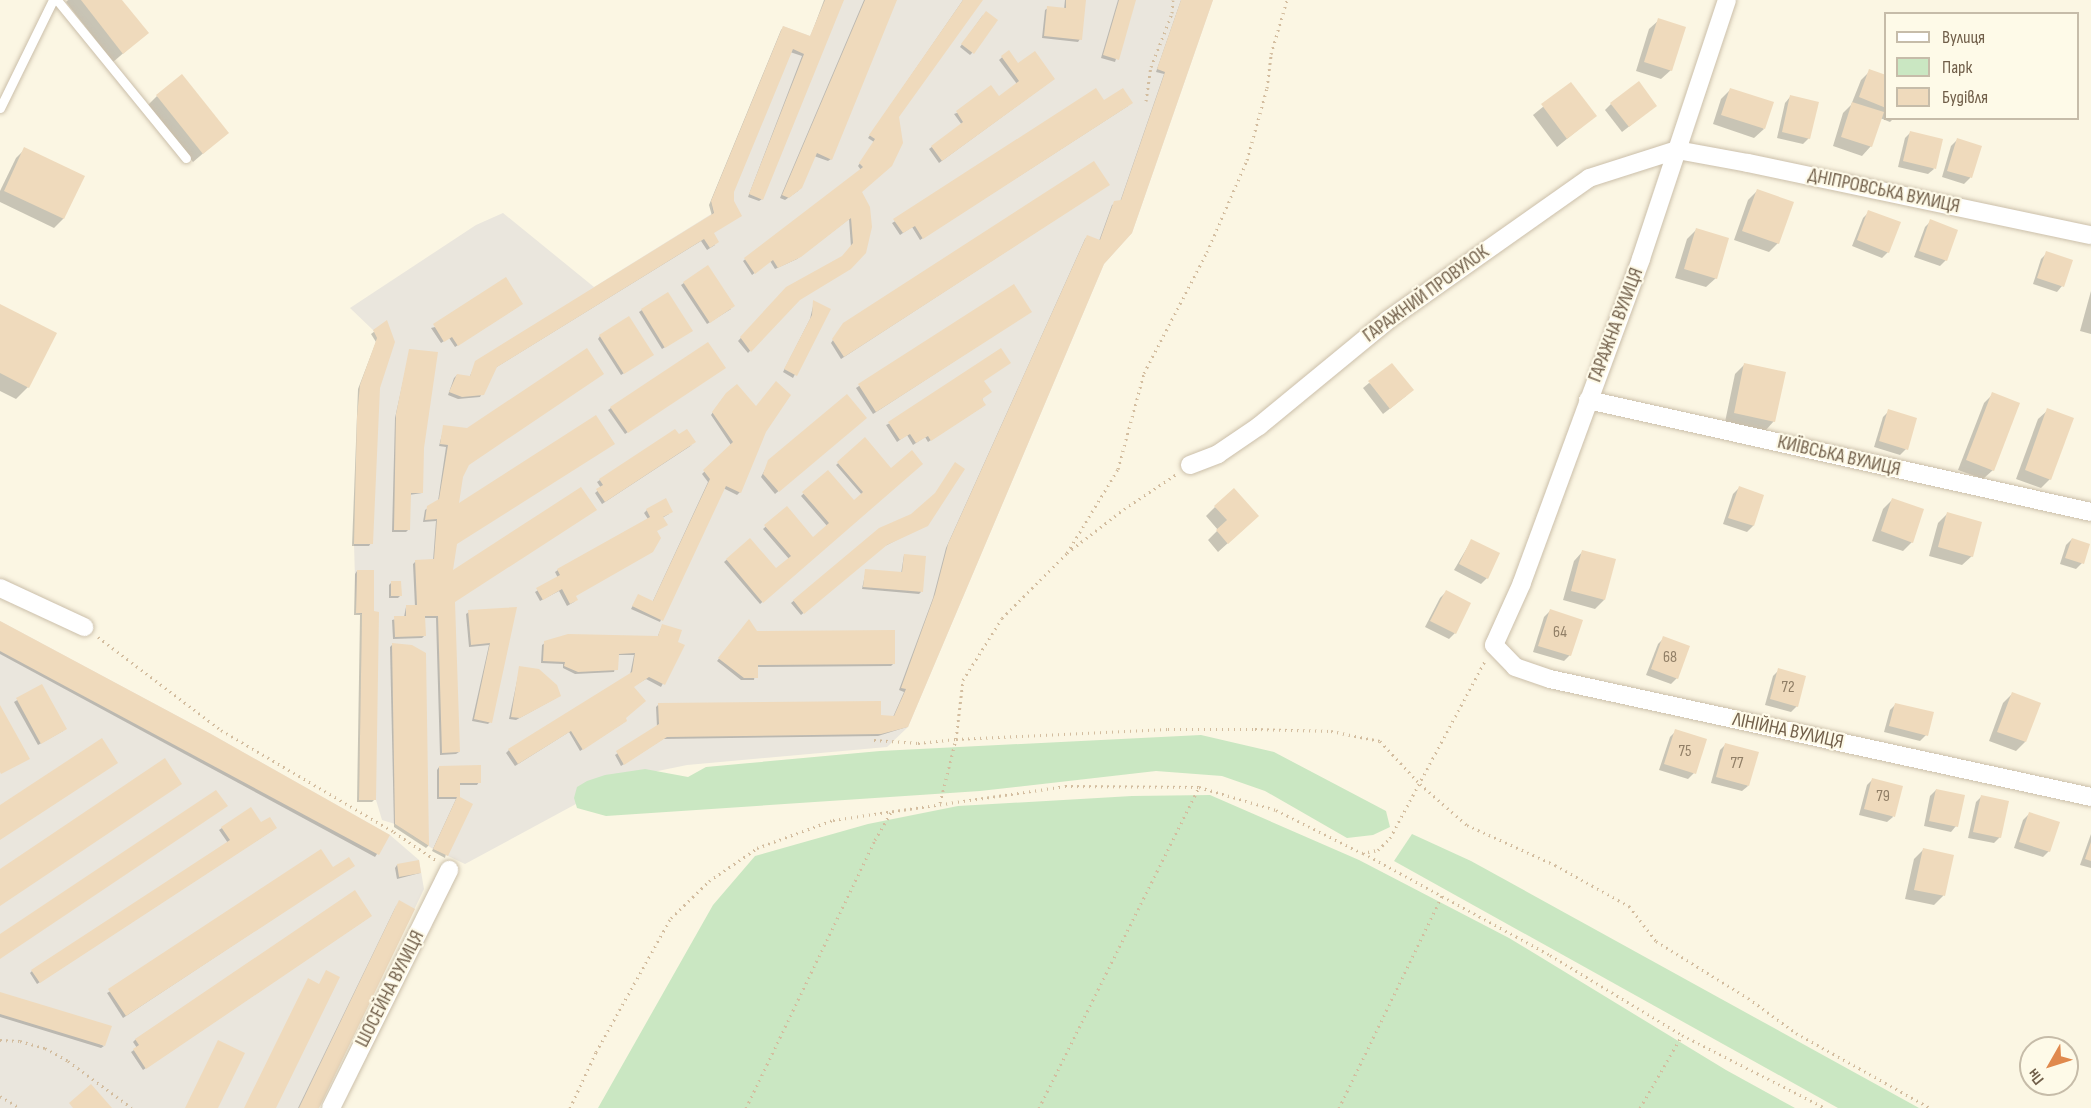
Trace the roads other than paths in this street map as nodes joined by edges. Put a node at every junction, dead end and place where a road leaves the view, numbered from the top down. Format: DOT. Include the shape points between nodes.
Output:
graph roads {
  1 [pos="55,0"];
  2 [pos="1728,0"];
  3 [pos="0,108"];
  4 [pos="1677,150"];
  5 [pos="186,158"];
  6 [pos="2091,235"];
  7 [pos="1588,400"];
  8 [pos="1190,465"];
  9 [pos="2091,512"];
  10 [pos="0,588"];
  11 [pos="84,627"];
  12 [pos="1494,645"];
  13 [pos="2091,797"];
  14 [pos="449,870"];
  15 [pos="331,1108"];
  1 -- 3 [label="lane"];
  1 -- 5 [label="lane"];
  2 -- 4 [label="street, ГАРАЖНА ВУЛИЦЯ"];
  4 -- 6 [label="street, ДНІПРОВСЬКА ВУЛИЦЯ"];
  4 -- 7 [label="street, ГАРАЖНА ВУЛИЦЯ"];
  4 -- 8 [label="street, ГАРАЖНИЙ ПРОВУЛОК" via="1589,178 1388,320 1259,426 1218,454"];
  7 -- 9 [label="street, КИЇВСЬКА ВУЛИЦЯ"];
  7 -- 12 [label="street, ГАРАЖНА ВУЛИЦЯ" via="1522,583"];
  10 -- 11 [label="street"];
  12 -- 13 [label="street, ЛІНІЙНА ВУЛИЦЯ" via="1515,667 1550,679"];
  14 -- 15 [label="street, ШОСЕЙНА ВУЛИЦЯ"];
}
